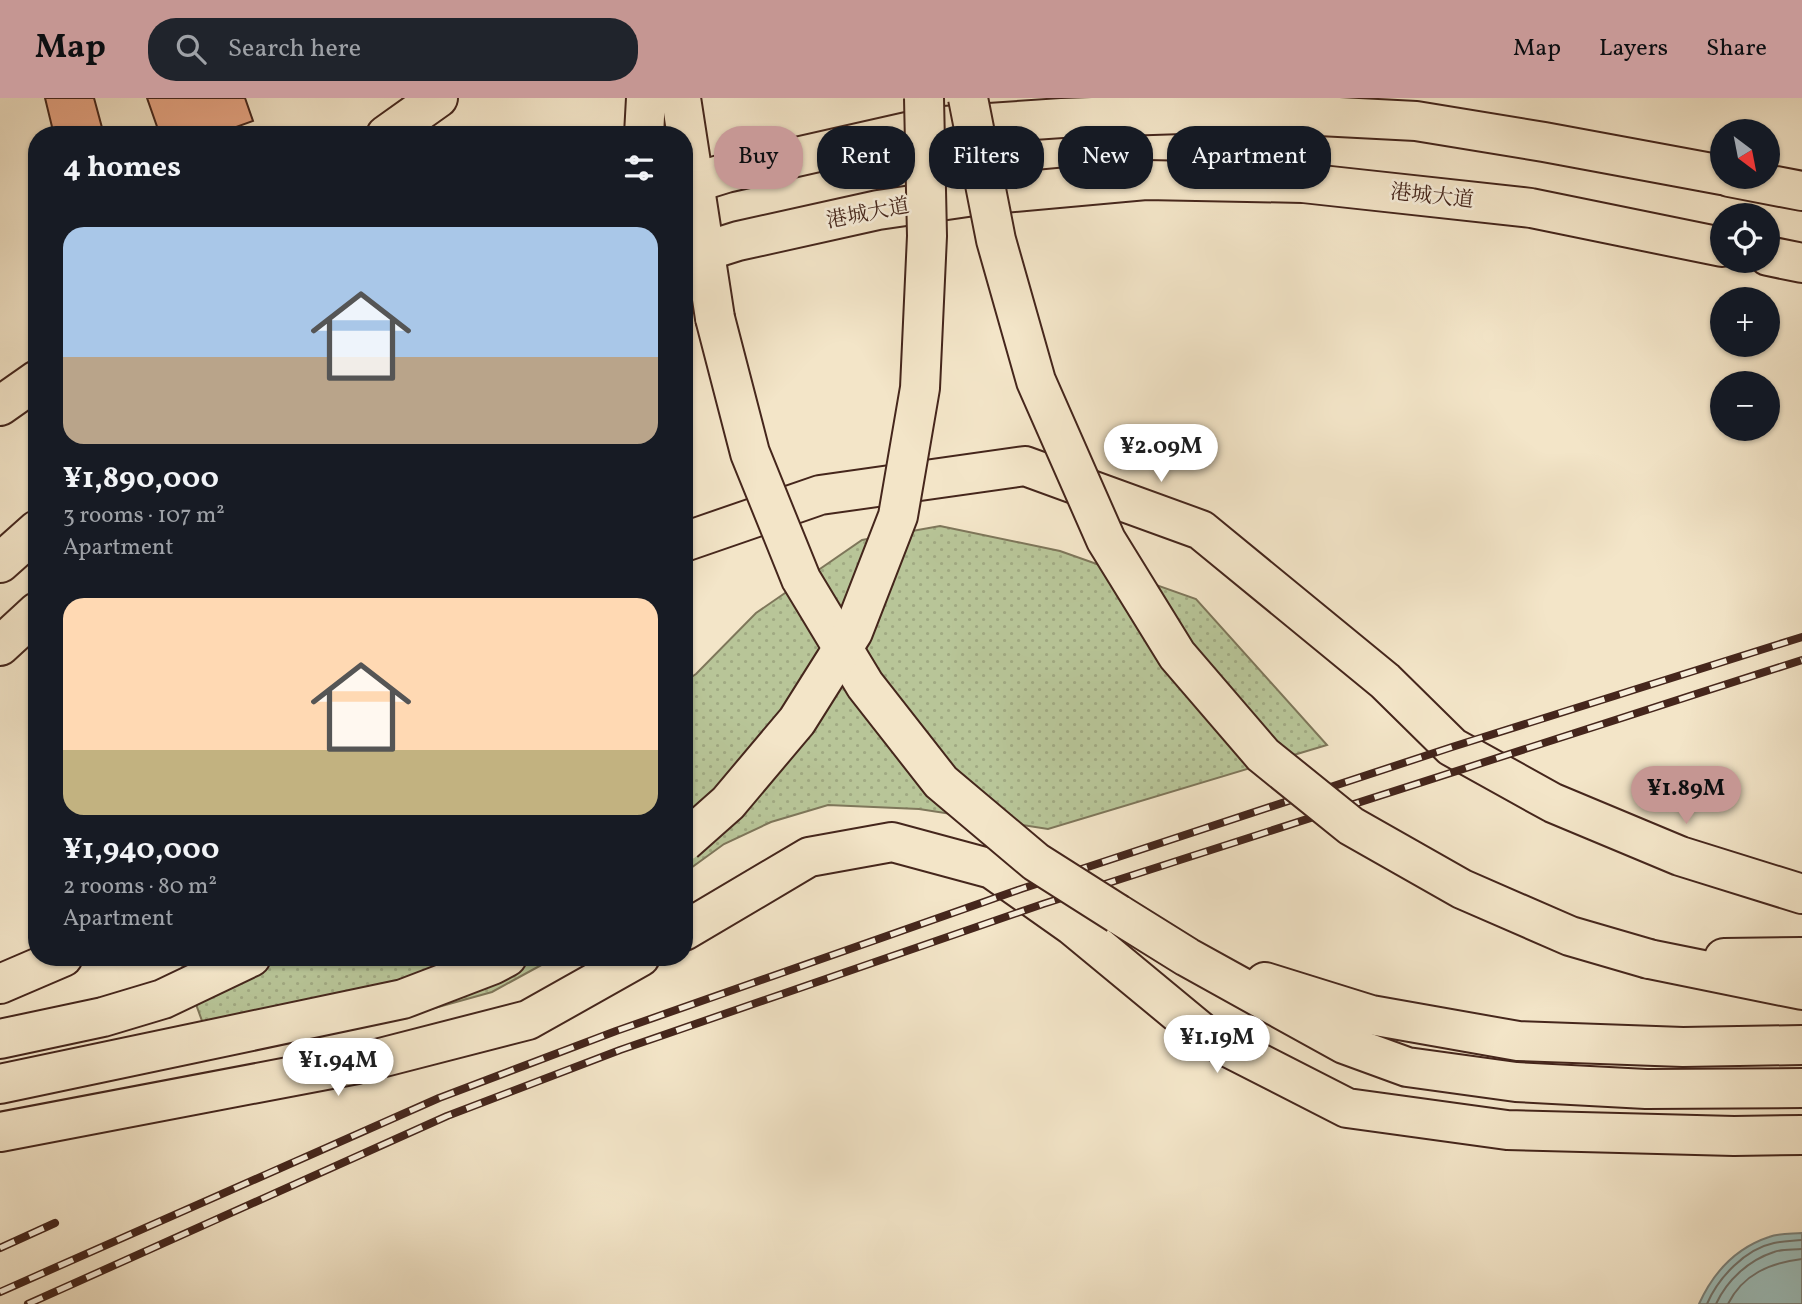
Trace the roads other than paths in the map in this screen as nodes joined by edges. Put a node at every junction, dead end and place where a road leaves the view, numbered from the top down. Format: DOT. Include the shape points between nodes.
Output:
graph roads {
  1 [pos="438,98"];
  2 [pos="646,98"];
  3 [pos="681,98"];
  4 [pos="924,98"];
  5 [pos="968,98"];
  6 [pos="399,126"];
  7 [pos="644,126"];
  8 [pos="685,126"];
  9 [pos="1710,174"];
  10 [pos="693,176"];
  11 [pos="693,183"];
  12 [pos="1780,187"];
  13 [pos="1802,191"];
  14 [pos="1710,245"];
  15 [pos="693,255"];
  16 [pos="1780,259"];
  17 [pos="1802,264"];
  18 [pos="28,386"];
  19 [pos="0,406"];
  20 [pos="28,538"];
  21 [pos="693,539"];
  22 [pos="0,563"];
  23 [pos="28,620"];
  24 [pos="0,646"];
  25 [pos="693,834"];
  26 [pos="1802,894"];
  27 [pos="693,926"];
  28 [pos="1187,957"];
  29 [pos="1802,957"];
  30 [pos="1648,959"];
  31 [pos="42,966"];
  32 [pos="232,966"];
  33 [pos="489,966"];
  34 [pos="624,966"];
  35 [pos="0,984"];
  36 [pos="1802,990"];
  37 [pos="0,1039"];
  38 [pos="1802,1045"];
  39 [pos="0,1084"];
  40 [pos="1802,1088"];
  41 [pos="0,1132"];
  42 [pos="1802,1135"];
  1 -- 6 [label="main road"];
  2 -- 7 [label="main road"];
  3 -- 8 [label="main road, bridge"];
  4 -- 25 [label="main road, bridge" via="927,236 920,388 898,516 853,632 797,721 728,803"];
  5 -- 30 [label="main road, bridge" via="996,240 1036,381 1106,540 1177,655 1263,755 1351,826 1462,889 1570,936"];
  9 -- 11 [label="main road, bridge" via="1416,121 1243,112 929,127"];
  10 -- 28 [label="main road, bridge" via="715,318 750,453 801,579 865,685 941,782 1037,862"];
  12 -- 13 [label="main road"];
  14 -- 15 [label="main road, 港城大道, bridge" via="1517,206 1303,183 1146,180 878,210"];
  16 -- 17 [label="main road"];
  18 -- 19 [label="main road"];
  20 -- 22 [label="main road"];
  21 -- 26 [label="main road" via="820,495 1025,466 1201,530 1385,681 1452,747 1553,803 1680,856"];
  23 -- 24 [label="main road"];
  27 -- 42 [label="main road" via="809,857 892,842 992,869 1073,926 1206,1036 1347,1108 1507,1130"];
  28 -- 38 [label="main road" via="1371,1015 1518,1041 1683,1048"];
  28 -- 40 [label="main road" via="1344,1044 1407,1067 1516,1082 1646,1089"];
  29 -- 30 [label="main road"];
  30 -- 36 [label="main road"];
  31 -- 35 [label="main road"];
  32 -- 37 [label="main road" via="163,999"];
  33 -- 39 [label="main road" via="403,999"];
  34 -- 41 [label="main road" via="528,1020 357,1064"];
}
